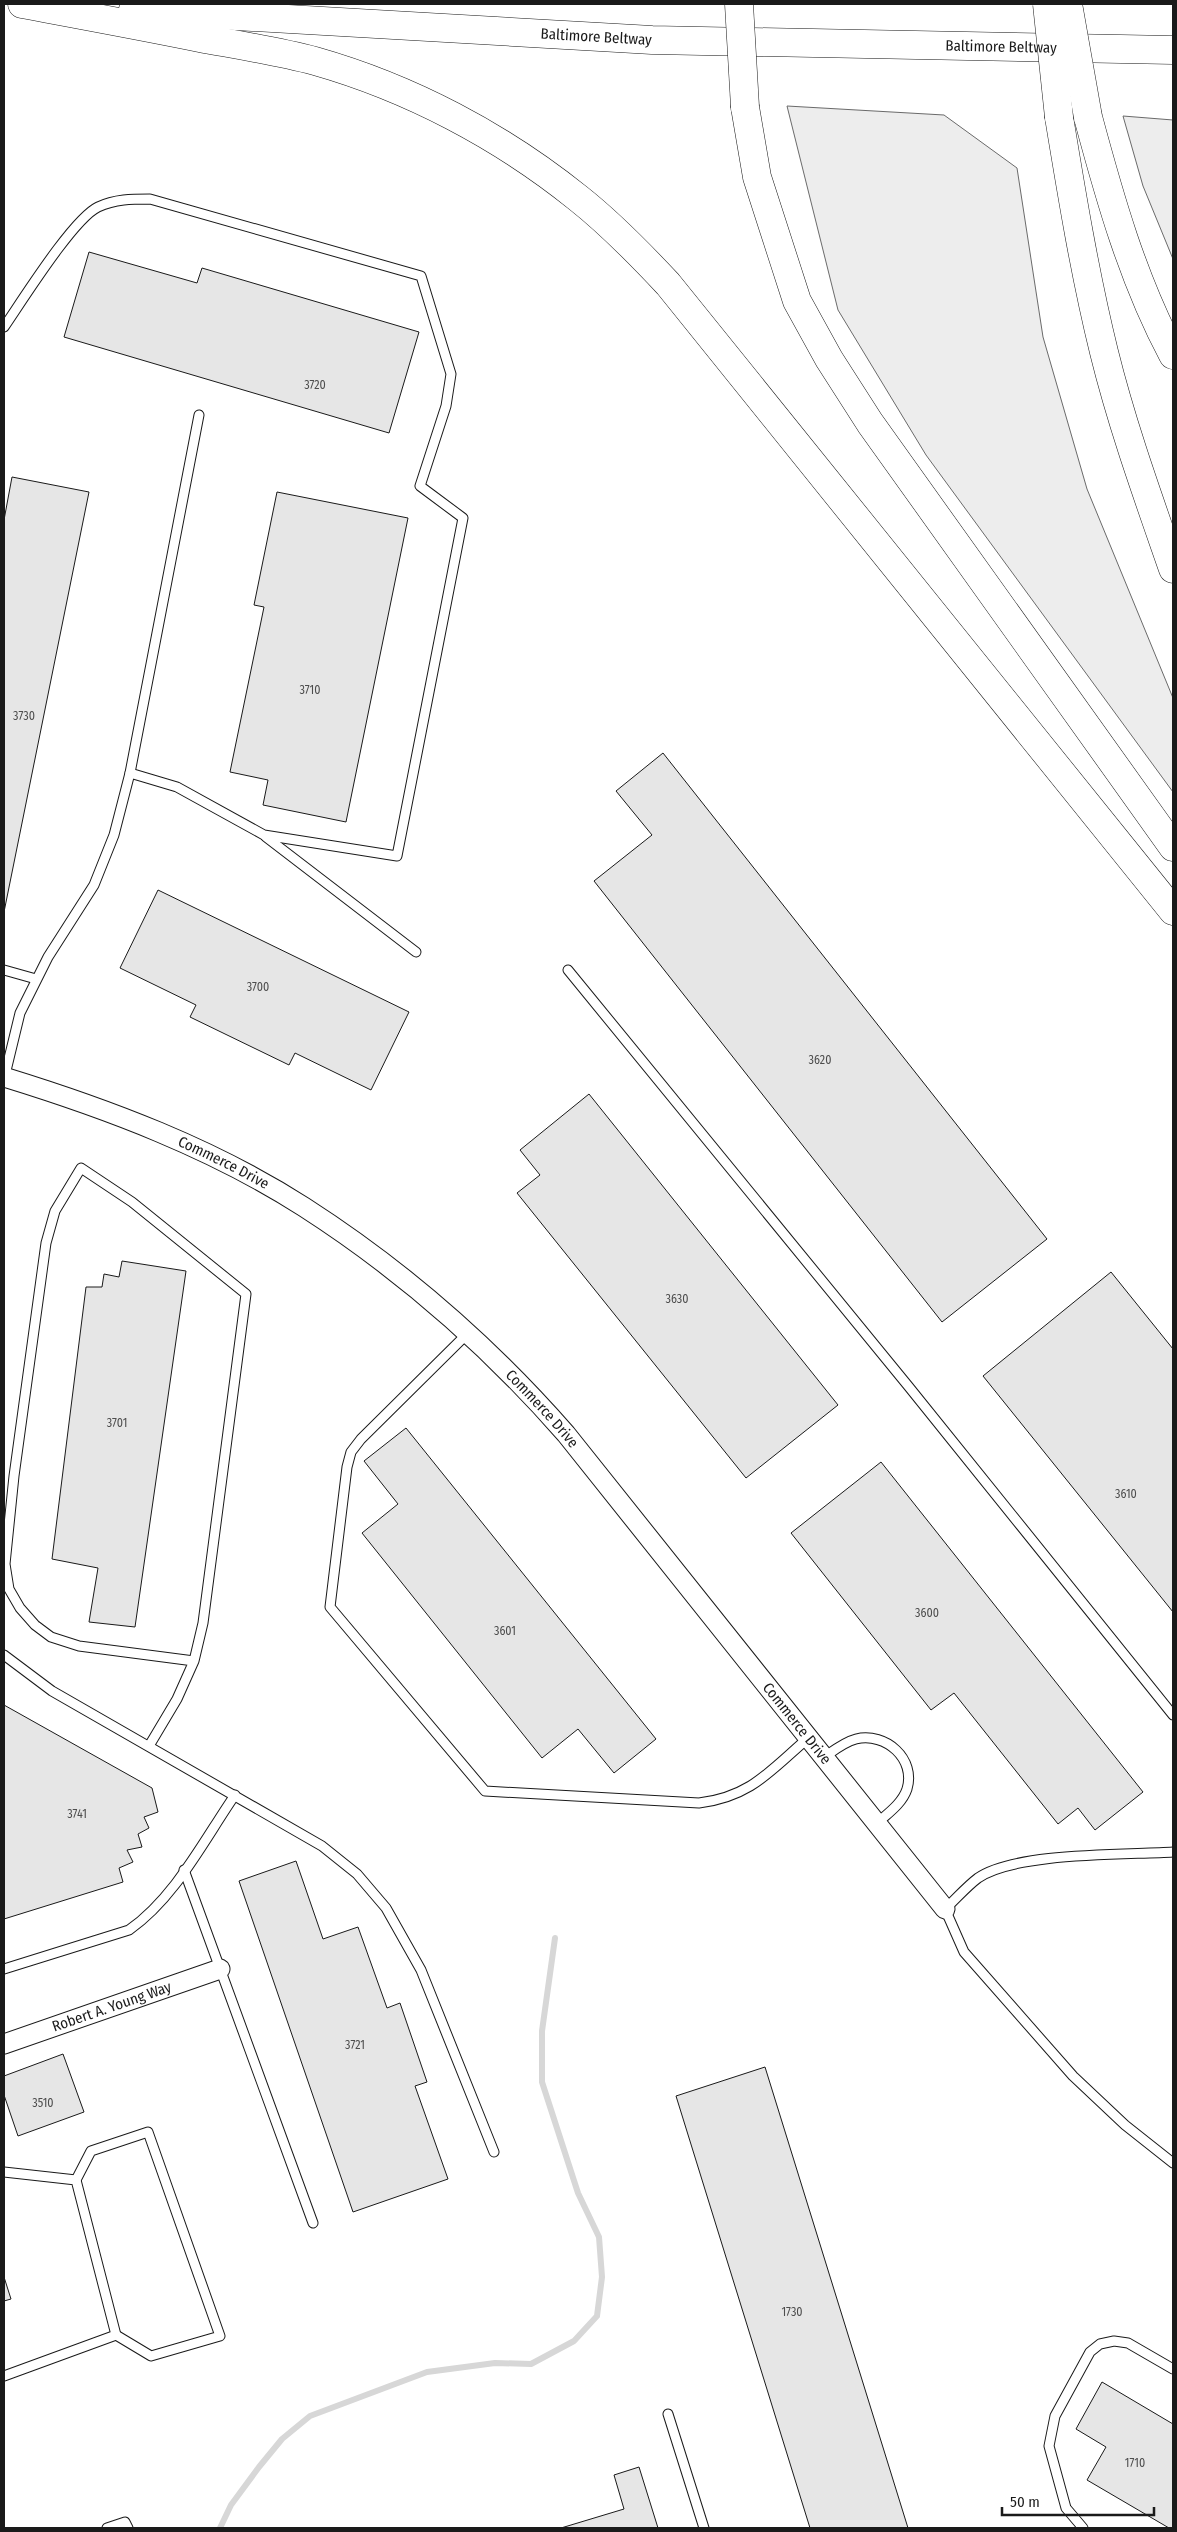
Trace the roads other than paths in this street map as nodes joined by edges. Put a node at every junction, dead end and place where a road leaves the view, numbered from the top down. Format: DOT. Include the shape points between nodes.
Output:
graph roads {
  1 [pos="20,4"];
  2 [pos="739,4"];
  3 [pos="1047,4"];
  4 [pos="1068,4"];
  5 [pos="1173,50"];
  6 [pos="4,327"];
  7 [pos="1173,355"];
  8 [pos="199,416"];
  9 [pos="1173,569"];
  10 [pos="130,773"];
  11 [pos="264,835"];
  12 [pos="1173,847"];
  13 [pos="1173,911"];
  14 [pos="416,952"];
  15 [pos="4,970"];
  16 [pos="568,970"];
  17 [pos="36,980"];
  18 [pos="4,1078"];
  19 [pos="468,1333"];
  20 [pos="4,1475"];
  21 [pos="14,1476"];
  22 [pos="4,1655"];
  23 [pos="194,1661"];
  24 [pos="1173,1716"];
  25 [pos="807,1739"];
  26 [pos="149,1746"];
  27 [pos="823,1758"];
  28 [pos="235,1795"];
  29 [pos="876,1824"];
  30 [pos="1173,1852"];
  31 [pos="184,1870"];
  32 [pos="945,1910"];
  33 [pos="220,1968"];
  34 [pos="4,1969"];
  35 [pos="4,2044"];
  36 [pos="494,2152"];
  37 [pos="1173,2163"];
  38 [pos="4,2172"];
  39 [pos="76,2180"];
  40 [pos="313,2223"];
  41 [pos="116,2334"];
  42 [pos="1173,2369"];
  43 [pos="4,2376"];
  44 [pos="668,2414"];
  45 [pos="107,2528"];
  46 [pos="128,2528"];
  47 [pos="704,2528"];
  48 [pos="1083,2528"];
  1 -- 5 [label="highway, Baltimore Beltway" via="652,40"];
  1 -- 13 [label="highway" via="316,62 416,98 473,127 522,156 579,198 668,284"];
  2 -- 12 [label="highway, bridge" via="745,107 757,177 797,300 870,424"];
  3 -- 9 [label="highway, bridge" via="1059,117 1104,353"];
  4 -- 7 [label="highway, bridge" via="1088,117 1114,213 1138,278"];
  6 -- 11 [label="lane" via="80,221 97,207 122,199 150,199 420,276 451,374 446,406 420,486 463,518 397,856"];
  8 -- 10 [label="lane"];
  10 -- 11 [label="lane" via="177,787"];
  10 -- 17 [label="lane" via="114,835 94,885"];
  11 -- 14 [label="lane"];
  15 -- 17 [label="lane"];
  16 -- 24 [label="lane"];
  17 -- 18 [label="lane" via="20,1013"];
  18 -- 19 [label="street, Commerce Drive" via="79,1100 164,1134 244,1173 303,1206 366,1248"];
  19 -- 25 [label="street, Commerce Drive" via="522,1384 566,1434"];
  19 -- 25 [label="lane" via="361,1439 352,1452 347,1467 330,1607 485,1791 699,1803 722,1800 759,1781"];
  20 -- 21 [label="lane"];
  21 -- 23 [label="lane" via="5,1564 10,1589 34,1626 51,1637 79,1646"];
  21 -- 23 [label="lane" via="46,1243 56,1211 81,1168 132,1202 246,1294 205,1614"];
  22 -- 26 [label="lane" via="52,1691"];
  23 -- 26 [label="lane" via="177,1699"];
  25 -- 27 [label="street, Commerce Drive"];
  26 -- 28 [label="lane"];
  27 -- 29 [label="street, Commerce Drive"];
  27 -- 29 [label="lane" via="857,1739 884,1742 896,1750 909,1775 906,1790 899,1804"];
  28 -- 31 [label="lane"];
  28 -- 36 [label="lane" via="322,1846 357,1874 386,1908 421,1970"];
  29 -- 32 [label="street, Commerce Drive"];
  30 -- 32 [label="lane" via="1029,1860 999,1868 979,1878"];
  31 -- 33 [label="lane"];
  31 -- 34 [label="lane" via="153,1911 129,1930"];
  32 -- 37 [label="lane" via="964,1952 1073,2076 1125,2125"];
  33 -- 35 [label="street, Robert A. Young Way"];
  33 -- 40 [label="lane"];
  38 -- 39 [label="lane"];
  39 -- 41 [label="lane"];
  39 -- 41 [label="lane" via="91,2151 148,2132 220,2336 151,2356"];
  41 -- 43 [label="lane"];
  42 -- 48 [label="lane" via="1128,2343 1100,2344 1090,2352 1055,2416 1048,2446 1066,2508"];
  44 -- 47 [label="lane"];
  45 -- 46 [label="lane" via="125,2522"];
}
